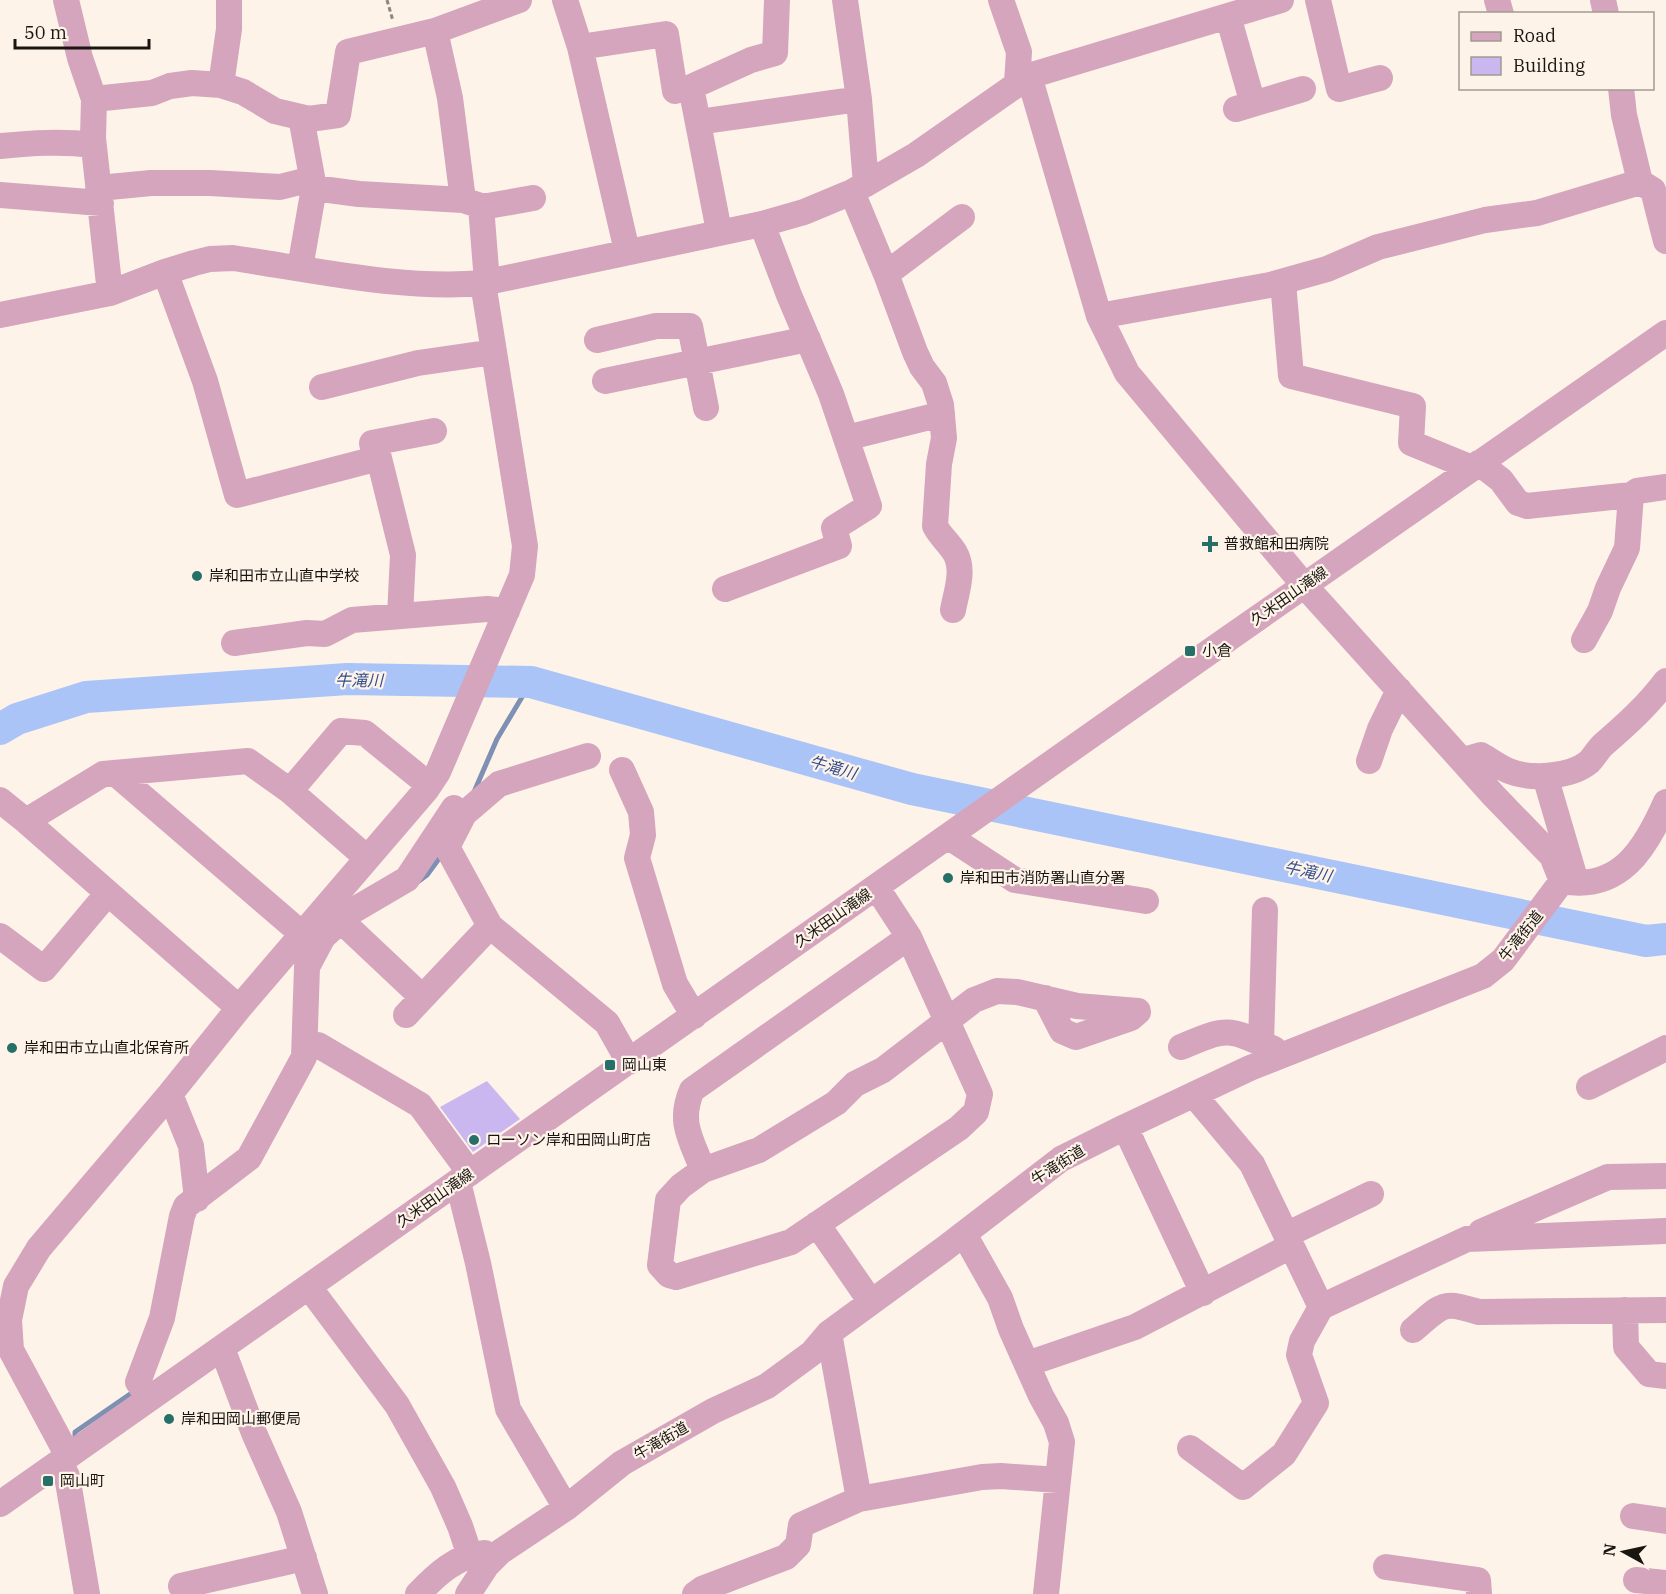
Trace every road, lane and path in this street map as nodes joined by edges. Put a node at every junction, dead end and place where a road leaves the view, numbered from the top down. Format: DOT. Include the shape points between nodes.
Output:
graph roads {
  1 [pos="66,0"];
  2 [pos="229,0"];
  3 [pos="519,0"];
  4 [pos="565,0"];
  5 [pos="777,0"];
  6 [pos="845,0"];
  7 [pos="1001,0"];
  8 [pos="1281,0"];
  9 [pos="1318,0"];
  10 [pos="1228,16"];
  11 [pos="435,31"];
  12 [pos="580,47"];
  13 [pos="1380,78"];
  14 [pos="1023,80"];
  15 [pos="221,85"];
  16 [pos="691,87"];
  17 [pos="1303,89"];
  18 [pos="1621,90"];
  19 [pos="94,99"];
  20 [pos="859,99"];
  21 [pos="301,117"];
  22 [pos="698,122"];
  23 [pos="93,145"];
  24 [pos="1,146"];
  25 [pos="1640,182"];
  26 [pos="313,183"];
  27 [pos="859,188"];
  28 [pos="0,195"];
  29 [pos="100,195"];
  30 [pos="533,198"];
  31 [pos="472,203"];
  32 [pos="962,217"];
  33 [pos="762,224"];
  34 [pos="719,231"];
  35 [pos="1666,242"];
  36 [pos="627,251"];
  37 [pos="300,268"];
  38 [pos="165,272"];
  39 [pos="886,274"];
  40 [pos="485,282"];
  41 [pos="1282,282"];
  42 [pos="110,293"];
  43 [pos="0,315"];
  44 [pos="1099,316"];
  45 [pos="1666,333"];
  46 [pos="808,339"];
  47 [pos="597,340"];
  48 [pos="494,352"];
  49 [pos="698,363"];
  50 [pos="605,381"];
  51 [pos="322,387"];
  52 [pos="706,408"];
  53 [pos="942,414"];
  54 [pos="434,431"];
  55 [pos="846,438"];
  56 [pos="375,459"];
  57 [pos="1476,466"];
  58 [pos="1666,487"];
  59 [pos="1631,495"];
  60 [pos="1304,585"];
  61 [pos="725,589"];
  62 [pos="953,610"];
  63 [pos="507,611"];
  64 [pos="400,616"];
  65 [pos="1584,640"];
  66 [pos="234,643"];
  67 [pos="1666,681"];
  68 [pos="1399,690"];
  69 [pos="588,756"];
  70 [pos="1464,760"];
  71 [pos="1369,761"];
  72 [pos="622,770"];
  73 [pos="115,773"];
  74 [pos="1545,777"];
  75 [pos="427,787"];
  76 [pos="290,792"];
  77 [pos="0,801"];
  78 [pos="1666,802"];
  79 [pos="459,811"];
  80 [pos="26,821"];
  81 [pos="952,835"];
  82 [pos="367,858"];
  83 [pos="1565,885"];
  84 [pos="877,888"];
  85 [pos="108,893"];
  86 [pos="1146,901"];
  87 [pos="1265,910"];
  88 [pos="490,926"];
  89 [pos="352,931"];
  90 [pos="302,934"];
  91 [pos="0,936"];
  92 [pos="909,937"];
  93 [pos="1045,998"];
  94 [pos="238,1008"];
  95 [pos="694,1016"];
  96 [pos="948,1020"];
  97 [pos="1261,1043"];
  98 [pos="318,1045"];
  99 [pos="1182,1047"];
  100 [pos="1666,1048"];
  101 [pos="1286,1054"];
  102 [pos="629,1062"];
  103 [pos="1589,1087"];
  104 [pos="170,1094"];
  105 [pos="1194,1095"];
  106 [pos="1125,1127"];
  107 [pos="703,1170"];
  108 [pos="1666,1176"];
  109 [pos="464,1178"];
  110 [pos="1371,1194"];
  111 [pos="196,1198"];
  112 [pos="817,1224"];
  113 [pos="1666,1231"];
  114 [pos="964,1234"];
  115 [pos="1467,1239"];
  116 [pos="1288,1240"];
  117 [pos="8,1282"];
  118 [pos="309,1287"];
  119 [pos="1203,1293"];
  120 [pos="871,1302"];
  121 [pos="1321,1307"];
  122 [pos="1625,1310"];
  123 [pos="1666,1310"];
  124 [pos="1413,1330"];
  125 [pos="829,1333"];
  126 [pos="222,1348"];
  127 [pos="1027,1364"];
  128 [pos="1666,1376"];
  129 [pos="143,1390"];
  130 [pos="1190,1448"];
  131 [pos="69,1455"];
  132 [pos="1058,1480"];
  133 [pos="859,1499"];
  134 [pos="0,1504"];
  135 [pos="566,1508"];
  136 [pos="1633,1516"];
  137 [pos="1666,1521"];
  138 [pos="500,1552"];
  139 [pos="470,1556"];
  140 [pos="304,1557"];
  141 [pos="1386,1568"];
  142 [pos="1636,1580"];
  143 [pos="1666,1583"];
  144 [pos="181,1586"];
  145 [pos="87,1594"];
  146 [pos="315,1594"];
  147 [pos="418,1594"];
  148 [pos="468,1594"];
  149 [pos="695,1594"];
  150 [pos="1046,1594"];
  151 [pos="1480,1594"];
  1 -- 19 [label="street"];
  2 -- 15 [label="street"];
  3 -- 11 [label="street"];
  4 -- 12 [label="street"];
  5 -- 16 [label="street" via="775,53"];
  6 -- 20 [label="street"];
  7 -- 14 [label="street" via="1019,52"];
  8 -- 10 [label="street"];
  9 -- 13 [label="street" via="1339,90"];
  10 -- 14 [label="street"];
  10 -- 17 [label="street" via="1244,106"];
  11 -- 21 [label="street" via="348,52 338,115"];
  11 -- 31 [label="street"];
  12 -- 16 [label="street" via="666,34 675,91"];
  12 -- 36 [label="street"];
  14 -- 27 [label="street" via="916,155"];
  14 -- 44 [label="street"];
  15 -- 19 [label="street" via="192,83 152,93"];
  15 -- 21 [label="street" via="243,92 275,111"];
  16 -- 22 [label="street"];
  18 -- 25 [label="street"];
  19 -- 23 [label="street"];
  20 -- 22 [label="street"];
  20 -- 27 [label="street"];
  21 -- 26 [label="street"];
  22 -- 34 [label="street"];
  23 -- 24 [label="street" via="50,142"];
  23 -- 29 [label="street"];
  25 -- 35 [label="street" via="1653,190"];
  25 -- 41 [label="street" via="1537,213 1485,220 1378,247 1327,269"];
  26 -- 29 [label="street" via="280,187 163,183"];
  26 -- 31 [label="street" via="360,194"];
  26 -- 37 [label="street"];
  27 -- 33 [label="street" via="804,212"];
  27 -- 39 [label="street"];
  28 -- 29 [label="street"];
  29 -- 42 [label="street"];
  30 -- 31 [label="street"];
  31 -- 40 [label="street"];
  32 -- 39 [label="street"];
  33 -- 34 [label="street"];
  33 -- 46 [label="street"];
  34 -- 36 [label="street"];
  36 -- 40 [label="street"];
  37 -- 38 [label="street" via="234,258 210,259"];
  37 -- 40 [label="street" via="405,283"];
  38 -- 42 [label="street"];
  38 -- 56 [label="street" via="206,381 237,495"];
  39 -- 53 [label="street" via="918,360 934,383"];
  40 -- 48 [label="street"];
  41 -- 44 [label="street"];
  41 -- 57 [label="street" via="1291,376 1413,406 1411,443"];
  42 -- 43 [label="street"];
  44 -- 60 [label="street" via="1127,373"];
  45 -- 57 [label="street, 久米田山滝線"];
  46 -- 49 [label="street"];
  46 -- 55 [label="street"];
  47 -- 49 [label="street" via="656,326 690,326"];
  48 -- 51 [label="street" via="418,363"];
  48 -- 63 [label="street" via="525,546 522,575"];
  49 -- 50 [label="street"];
  49 -- 52 [label="street"];
  53 -- 55 [label="street"];
  53 -- 62 [label="street" via="944,438 935,526 957,556 960,573"];
  54 -- 56 [label="street" via="372,444"];
  55 -- 61 [label="street" via="869,506 834,528 839,546"];
  56 -- 64 [label="street" via="379,458 403,555"];
  57 -- 59 [label="street" via="1501,480 1518,504 1527,506"];
  57 -- 60 [label="street, 久米田山滝線"];
  58 -- 59 [label="street"];
  59 -- 65 [label="street" via="1627,548"];
  60 -- 68 [label="street"];
  60 -- 81 [label="street, 久米田山滝線"];
  63 -- 64 [label="street"];
  63 -- 75 [label="street" via="438,772"];
  64 -- 66 [label="street" via="352,620 325,634"];
  67 -- 74 [label="street" via="1642,711 1588,762 1563,774"];
  68 -- 70 [label="street"];
  68 -- 71 [label="street"];
  69 -- 79 [label="street" via="499,784"];
  70 -- 74 [label="street" via="1481,755 1509,771"];
  70 -- 83 [label="street" via="1552,856"];
  72 -- 95 [label="street" via="641,812 643,835 637,858 646,890 675,984"];
  73 -- 76 [label="street" via="248,761"];
  73 -- 80 [label="street" via="103,774"];
  73 -- 90 [label="street"];
  74 -- 83 [label="street"];
  75 -- 76 [label="street" via="365,733 341,731"];
  75 -- 79 [label="street"];
  75 -- 82 [label="street"];
  76 -- 82 [label="street"];
  77 -- 80 [label="street"];
  78 -- 83 [label="street" via="1652,834 1636,856 1612,876"];
  79 -- 88 [label="street" via="447,847"];
  79 -- 111 [label="street" via="407,879 350,913 323,937 307,967 304,1057 249,1158"];
  80 -- 85 [label="street"];
  81 -- 84 [label="street, 久米田山滝線"];
  81 -- 86 [label="street" via="1016,880"];
  82 -- 90 [label="street"];
  83 -- 101 [label="street, 牛滝街道" via="1503,960 1483,976"];
  84 -- 92 [label="street"];
  84 -- 95 [label="street, 久米田山滝線"];
  85 -- 91 [label="street" via="44,969"];
  85 -- 94 [label="street"];
  87 -- 97 [label="street"];
  88 -- 89 [label="street" via="414,1006"];
  88 -- 102 [label="street" via="607,1023"];
  90 -- 94 [label="street"];
  92 -- 96 [label="street"];
  92 -- 107 [label="street" via="692,1090 685,1105 685,1122"];
  93 -- 96 [label="street" via="998,991 974,1000"];
  94 -- 104 [label="street"];
  95 -- 102 [label="street, 久米田山滝線"];
  96 -- 107 [label="street" via="883,1070 855,1084 836,1103 759,1150"];
  96 -- 112 [label="street" via="980,1094 976,1113"];
  97 -- 99 [label="street" via="1227,1031 1215,1032"];
  97 -- 101 [label="street"];
  98 -- 109 [label="street" via="420,1105"];
  100 -- 103 [label="street"];
  101 -- 105 [label="street, 牛滝街道"];
  102 -- 109 [label="street, 久米田山滝線"];
  104 -- 111 [label="street" via="191,1146"];
  104 -- 117 [label="street"];
  105 -- 106 [label="street, 牛滝街道"];
  105 -- 116 [label="street" via="1252,1164"];
  106 -- 114 [label="street, 牛滝街道" via="1061,1159"];
  106 -- 119 [label="street"];
  107 -- 112 [label="street" via="668,1200 660,1265 669,1275 675,1277 791,1242"];
  108 -- 115 [label="street" via="1608,1177"];
  109 -- 118 [label="street, 久米田山滝線"];
  109 -- 135 [label="street" via="508,1409"];
  110 -- 116 [label="street"];
  111 -- 129 [label="street" via="182,1216"];
  112 -- 120 [label="street"];
  113 -- 115 [label="street"];
  114 -- 120 [label="street, 牛滝街道"];
  114 -- 127 [label="street" via="1000,1298"];
  115 -- 121 [label="street"];
  116 -- 119 [label="street"];
  116 -- 121 [label="street"];
  117 -- 131 [label="street" via="11,1350"];
  118 -- 126 [label="street, 久米田山滝線"];
  118 -- 139 [label="street" via="397,1406 443,1487"];
  119 -- 127 [label="street" via="1135,1327"];
  120 -- 125 [label="street, 牛滝街道"];
  121 -- 130 [label="street" via="1302,1341 1299,1355 1316,1402 1284,1454 1243,1486"];
  122 -- 123 [label="street"];
  122 -- 124 [label="street" via="1479,1312 1453,1304 1439,1308"];
  122 -- 128 [label="street" via="1626,1347 1649,1374"];
  125 -- 133 [label="street"];
  125 -- 135 [label="street, 牛滝街道" via="812,1353 767,1386 713,1411 622,1463"];
  126 -- 129 [label="street, 久米田山滝線"];
  126 -- 140 [label="street"];
  127 -- 132 [label="street" via="1062,1442"];
  129 -- 131 [label="street, 久米田山滝線"];
  131 -- 134 [label="street, 久米田山滝線"];
  131 -- 145 [label="street" via="67,1476"];
  132 -- 133 [label="street" via="982,1477"];
  132 -- 150 [label="street"];
  133 -- 149 [label="street" via="801,1525 798,1545 786,1557"];
  135 -- 138 [label="street, 牛滝街道"];
  136 -- 137 [label="street"];
  138 -- 139 [label="street"];
  138 -- 148 [label="street, 牛滝街道"];
  139 -- 147 [label="street" via="462,1557"];
  140 -- 144 [label="street"];
  140 -- 146 [label="street"];
  141 -- 151 [label="street" via="1478,1580"];
  142 -- 143 [label="street"];
}
